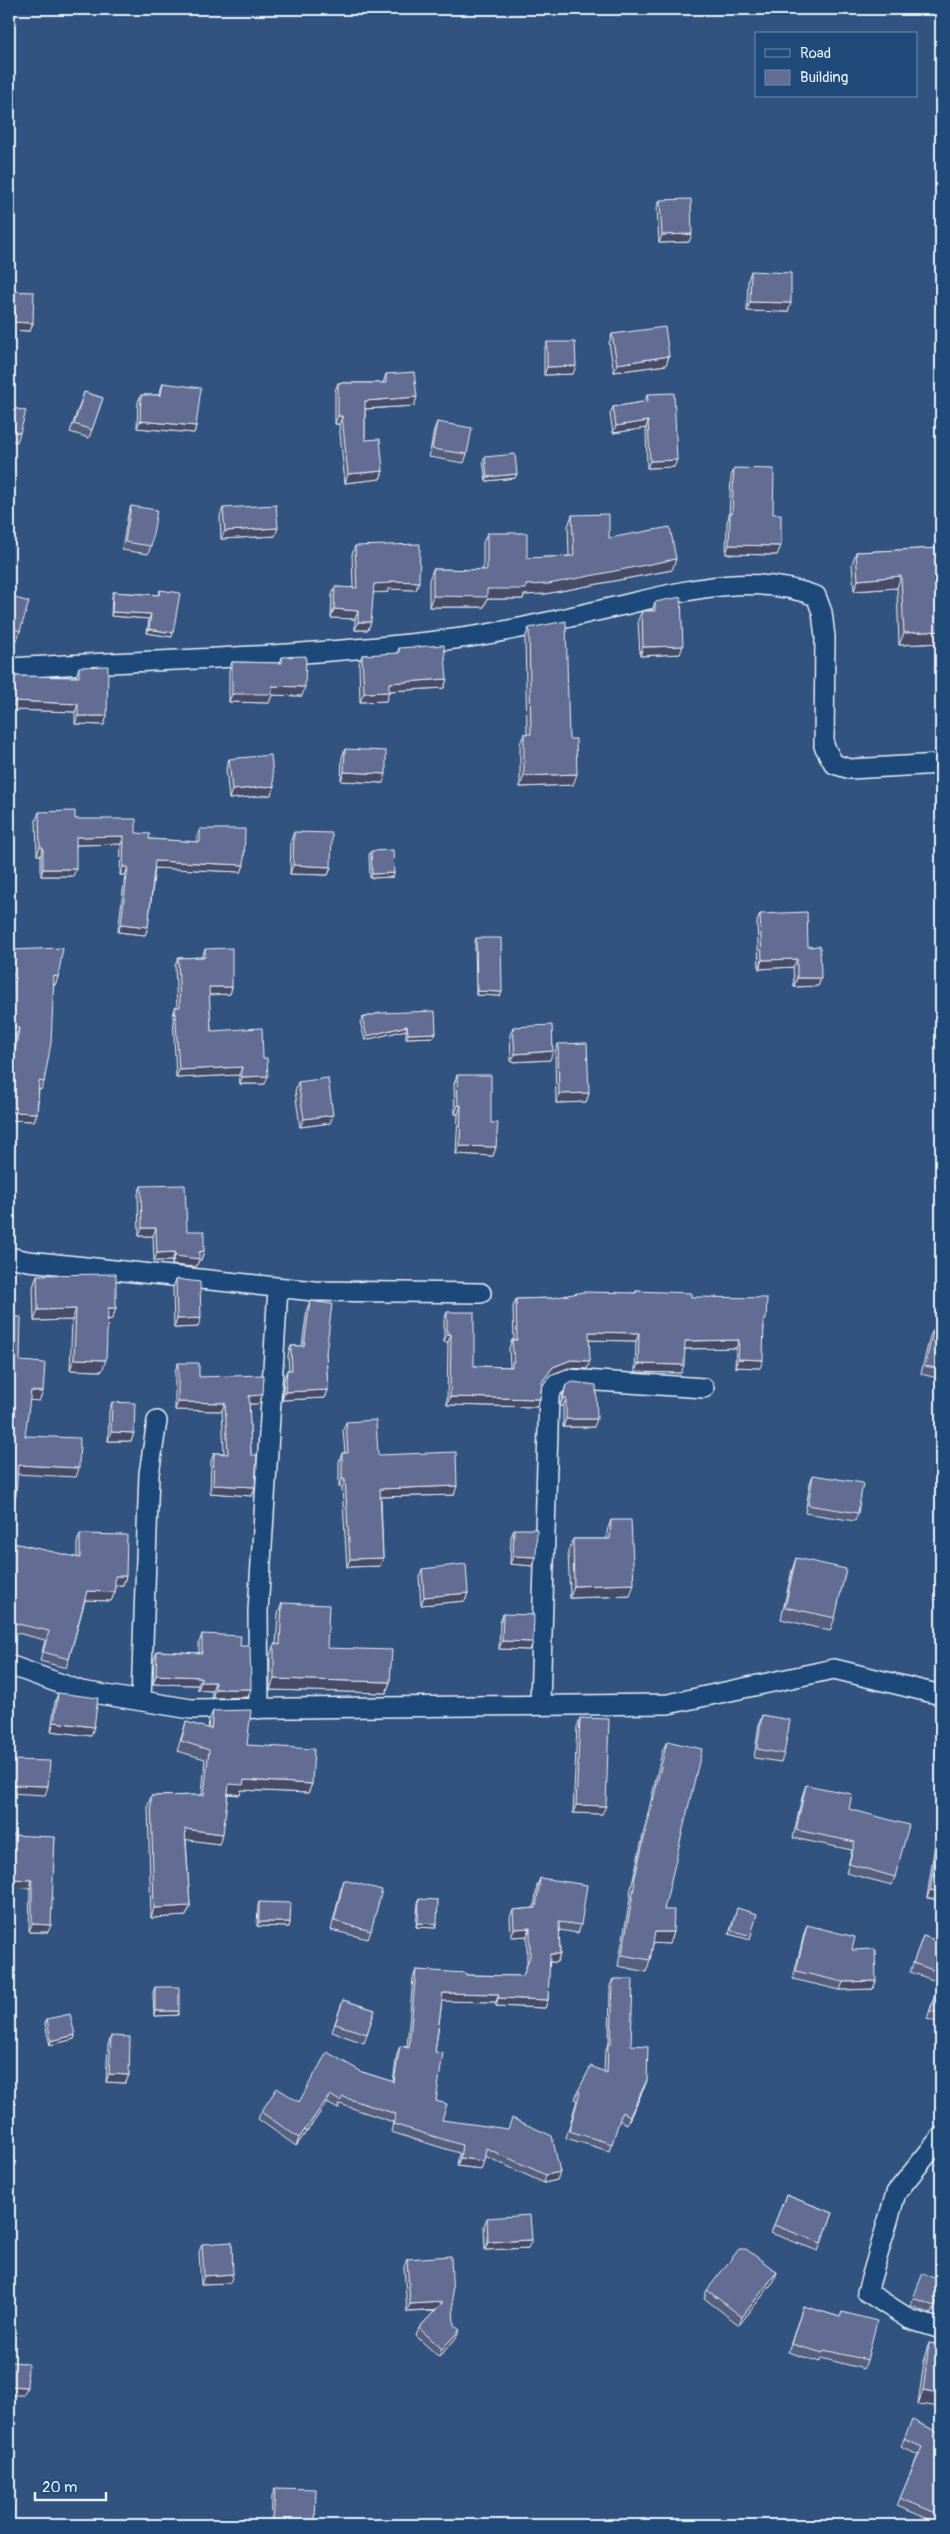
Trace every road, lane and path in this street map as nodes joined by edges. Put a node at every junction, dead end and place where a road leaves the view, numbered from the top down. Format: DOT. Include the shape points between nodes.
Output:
graph roads {
  1 [pos="9,668"];
  2 [pos="941,764"];
  3 [pos="9,1257"];
  4 [pos="278,1288"];
  5 [pos="481,1293"];
  6 [pos="704,1388"];
  7 [pos="157,1421"];
  8 [pos="9,1665"];
  9 [pos="941,1695"];
  10 [pos="140,1700"];
  11 [pos="540,1704"];
  12 [pos="259,1709"];
  13 [pos="941,2137"];
  14 [pos="941,2329"];
  1 -- 2 [label="street" via="307,652 454,639 553,621 717,584 790,589 816,596 822,612 827,673 824,746 834,764 850,769"];
  3 -- 4 [label="street"];
  4 -- 5 [label="street" via="368,1293"];
  4 -- 12 [label="street" via="258,1611"];
  6 -- 11 [label="street" via="568,1379 555,1385 549,1395"];
  7 -- 10 [label="street" via="149,1474"];
  8 -- 10 [label="street" via="81,1691"];
  9 -- 11 [label="street" via="834,1669 668,1704"];
  10 -- 12 [label="street" via="191,1709"];
  11 -- 12 [label="street"];
  13 -- 14 [label="street" via="896,2193 867,2292 909,2319"];
}
